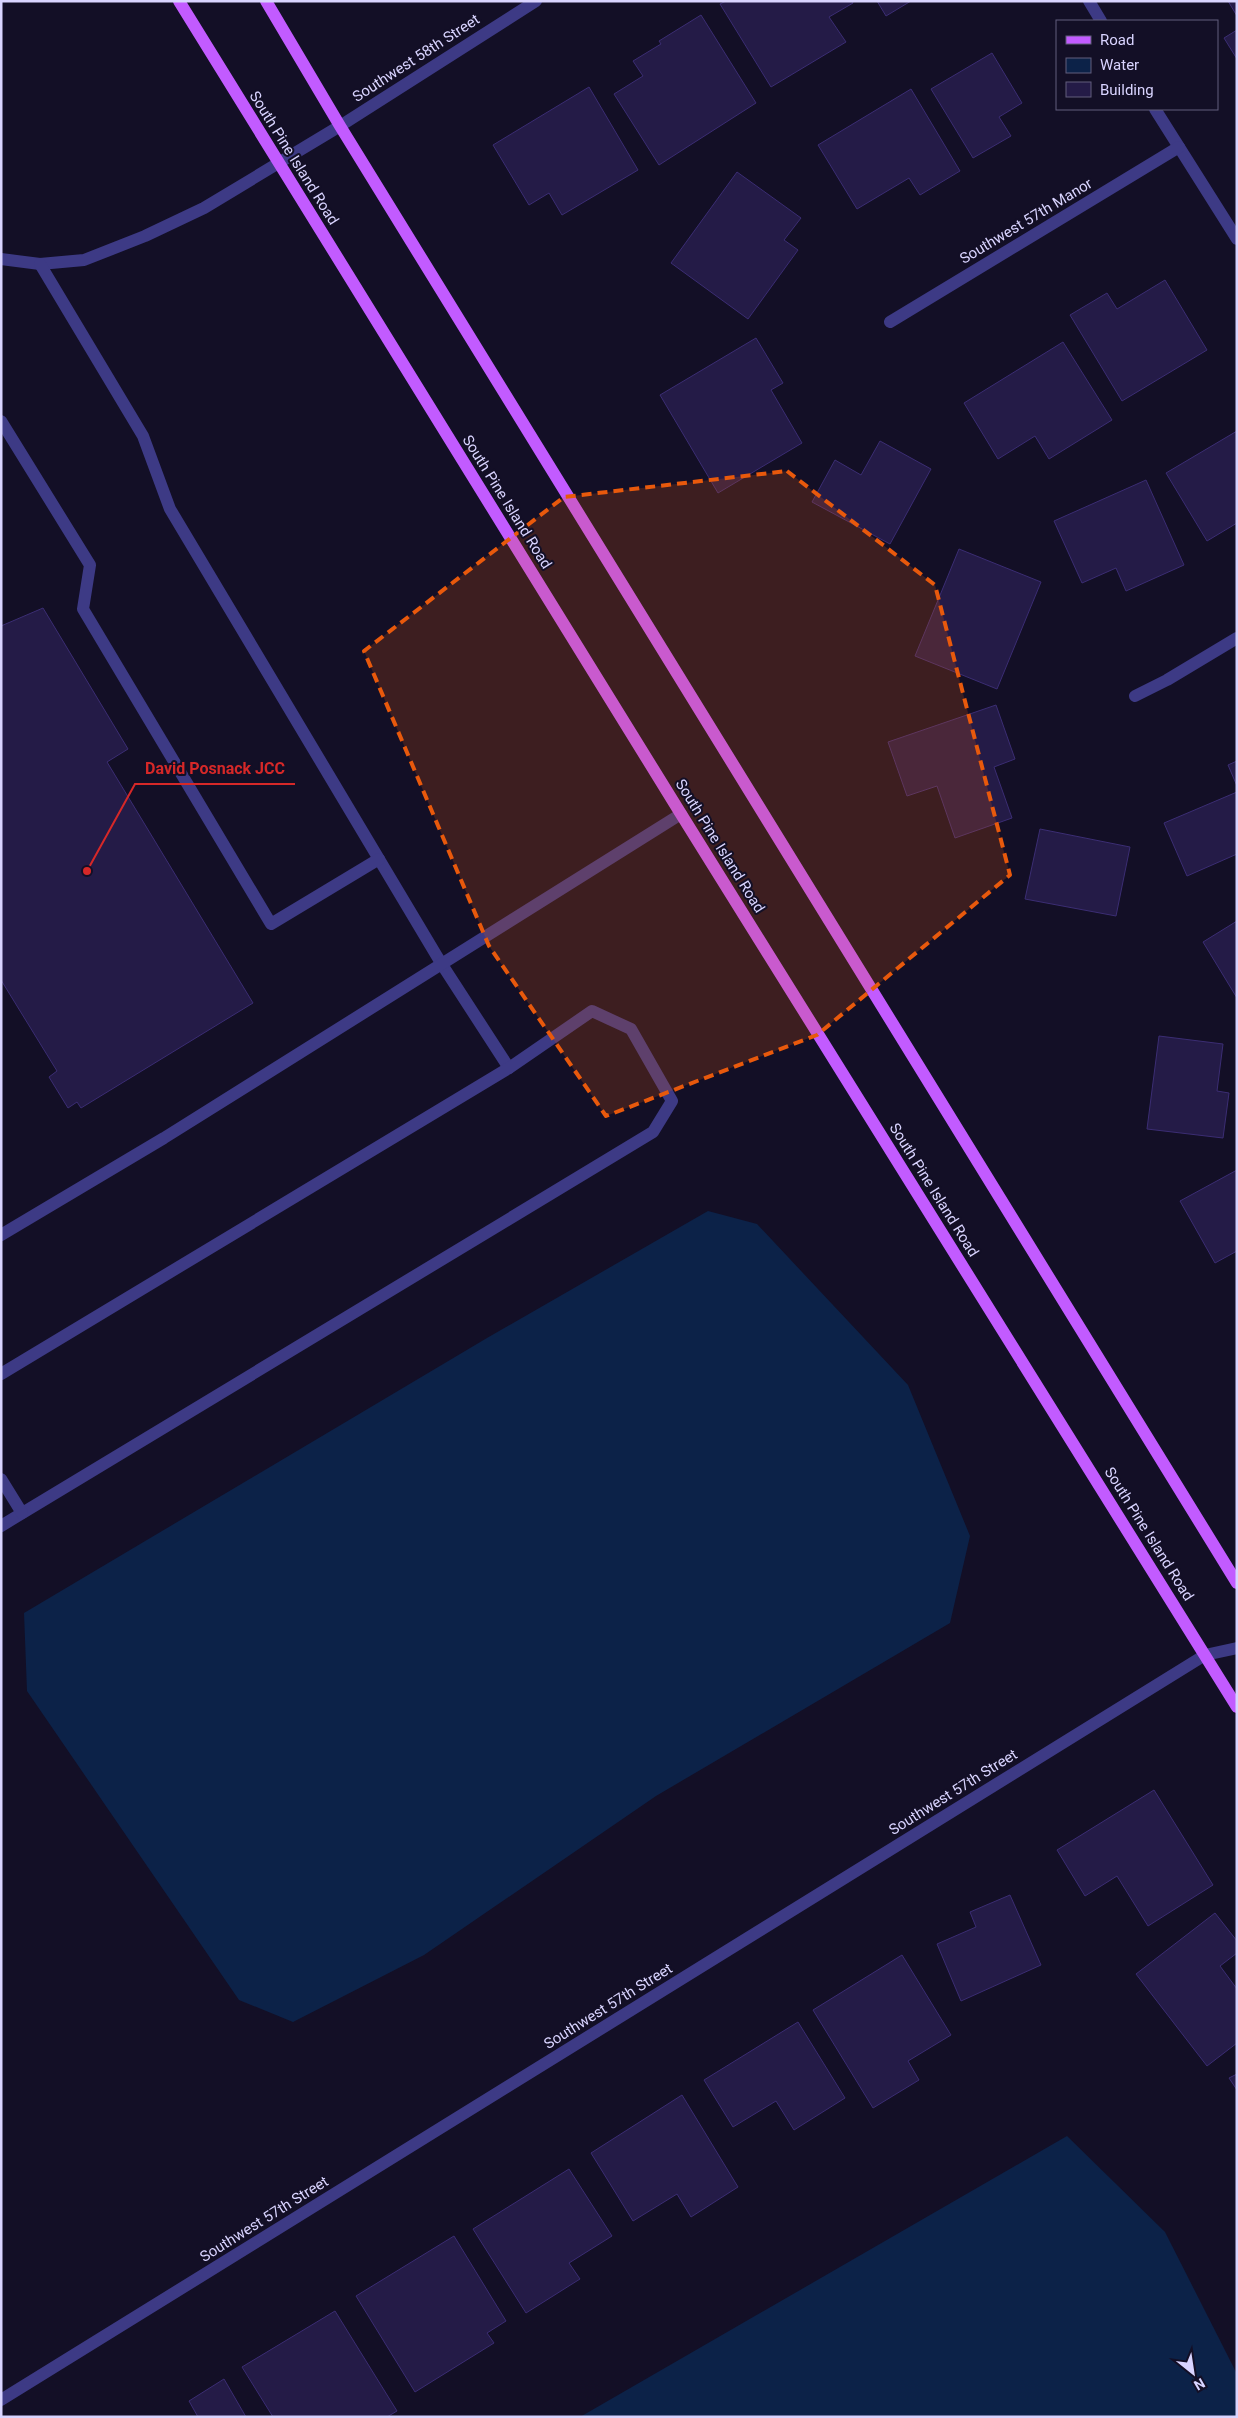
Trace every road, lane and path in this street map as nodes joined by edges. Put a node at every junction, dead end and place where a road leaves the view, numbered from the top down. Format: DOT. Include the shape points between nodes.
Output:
graph roads {
  1 [pos="179,1"];
  2 [pos="266,1"];
  3 [pos="536,1"];
  4 [pos="1089,1"];
  5 [pos="1100,20"];
  6 [pos="1156,110"];
  7 [pos="340,126"];
  8 [pos="1179,147"];
  9 [pos="278,162"];
  10 [pos="1237,240"];
  11 [pos="1,260"];
  12 [pos="40,264"];
  13 [pos="890,322"];
  14 [pos="1,421"];
  15 [pos="1237,638"];
  16 [pos="1135,696"];
  17 [pos="681,814"];
  18 [pos="378,859"];
  19 [pos="441,964"];
  20 [pos="509,1068"];
  21 [pos="1,1235"];
  22 [pos="1,1374"];
  23 [pos="1,1479"];
  24 [pos="22,1513"];
  25 [pos="1,1526"];
  26 [pos="1237,1583"];
  27 [pos="1237,1648"];
  28 [pos="1205,1655"];
  29 [pos="1237,1707"];
  30 [pos="1,2400"];
  1 -- 9 [label="main road, South Pine Island Road"];
  2 -- 7 [label="main road"];
  3 -- 7 [label="street, Southwest 58th Street"];
  4 -- 5 [label="street"];
  6 -- 8 [label="street"];
  7 -- 9 [label="street, Southwest 58th Street"];
  7 -- 26 [label="main road"];
  8 -- 10 [label="street"];
  8 -- 13 [label="street, Southwest 57th Manor"];
  9 -- 12 [label="street, Southwest 58th Street" via="204,208 145,236 84,260"];
  9 -- 17 [label="main road, South Pine Island Road"];
  11 -- 12 [label="street, Southwest 58th Street"];
  12 -- 18 [label="street" via="143,436 170,509"];
  14 -- 18 [label="street" via="90,565 83,609 271,924"];
  15 -- 16 [label="street"];
  17 -- 19 [label="street"];
  17 -- 28 [label="main road, South Pine Island Road"];
  18 -- 19 [label="street"];
  19 -- 20 [label="street"];
  19 -- 21 [label="street" via="164,1138"];
  20 -- 22 [label="street"];
  20 -- 24 [label="street" via="592,1011 631,1028 672,1101 653,1132"];
  23 -- 24 [label="street"];
  24 -- 25 [label="street"];
  27 -- 28 [label="street, Southwest 57th Street"];
  28 -- 29 [label="main road, South Pine Island Road"];
  28 -- 30 [label="street, Southwest 57th Street"];
}
